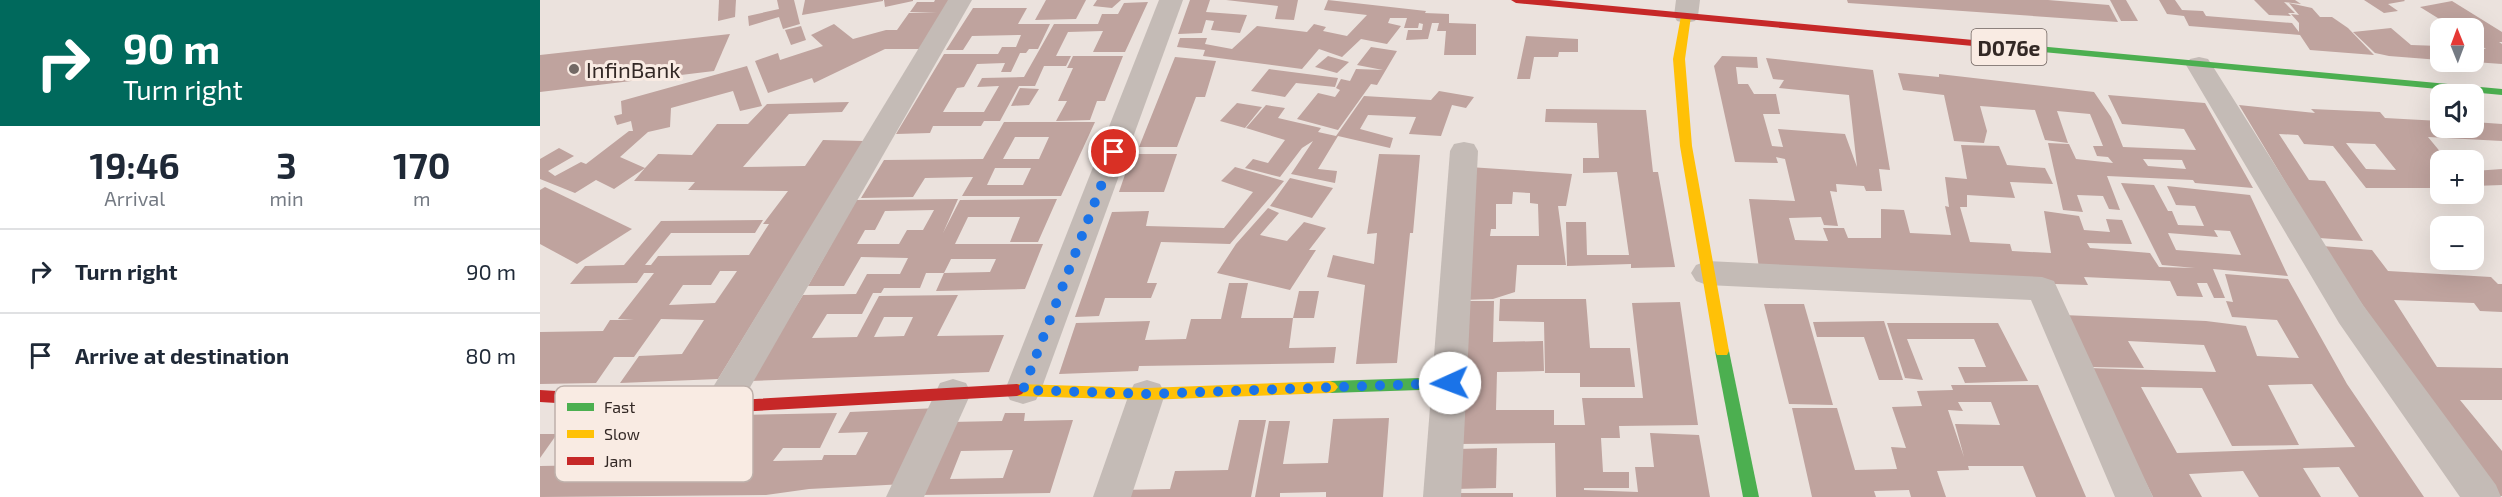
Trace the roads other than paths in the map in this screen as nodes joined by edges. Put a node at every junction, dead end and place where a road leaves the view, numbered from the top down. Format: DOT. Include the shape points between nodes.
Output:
graph roads {
  1 [pos="960,0"];
  2 [pos="1171,0"];
  3 [pos="1516,0"];
  4 [pos="1687,8"];
  5 [pos="2199,65"];
  6 [pos="2502,92"];
  7 [pos="1464,151"];
  8 [pos="1707,273"];
  9 [pos="1450,383"];
  10 [pos="732,386"];
  11 [pos="1023,390"];
  12 [pos="953,393"];
  13 [pos="1148,394"];
  14 [pos="540,396"];
  15 [pos="555,397"];
  16 [pos="753,405"];
  17 [pos="905,497"];
  18 [pos="1112,497"];
  19 [pos="1442,497"];
  20 [pos="1751,497"];
  21 [pos="2134,497"];
  22 [pos="2482,497"];
  1 -- 10 [label="street"];
  2 -- 11 [label="street"];
  3 -- 4 [label="main road, D076e"];
  4 -- 5 [label="main road, D076e"];
  4 -- 8 [label="main road" via="1679,59 1686,146"];
  5 -- 6 [label="main road, D076e"];
  5 -- 22 [label="street" via="2351,314"];
  7 -- 9 [label="street"];
  8 -- 20 [label="main road"];
  8 -- 21 [label="street" via="2042,289"];
  9 -- 13 [label="main road"];
  9 -- 19 [label="street"];
  11 -- 12 [label="main road"];
  11 -- 13 [label="main road"];
  12 -- 16 [label="main road"];
  12 -- 17 [label="street"];
  13 -- 18 [label="street"];
  14 -- 15 [label="main road"];
}
